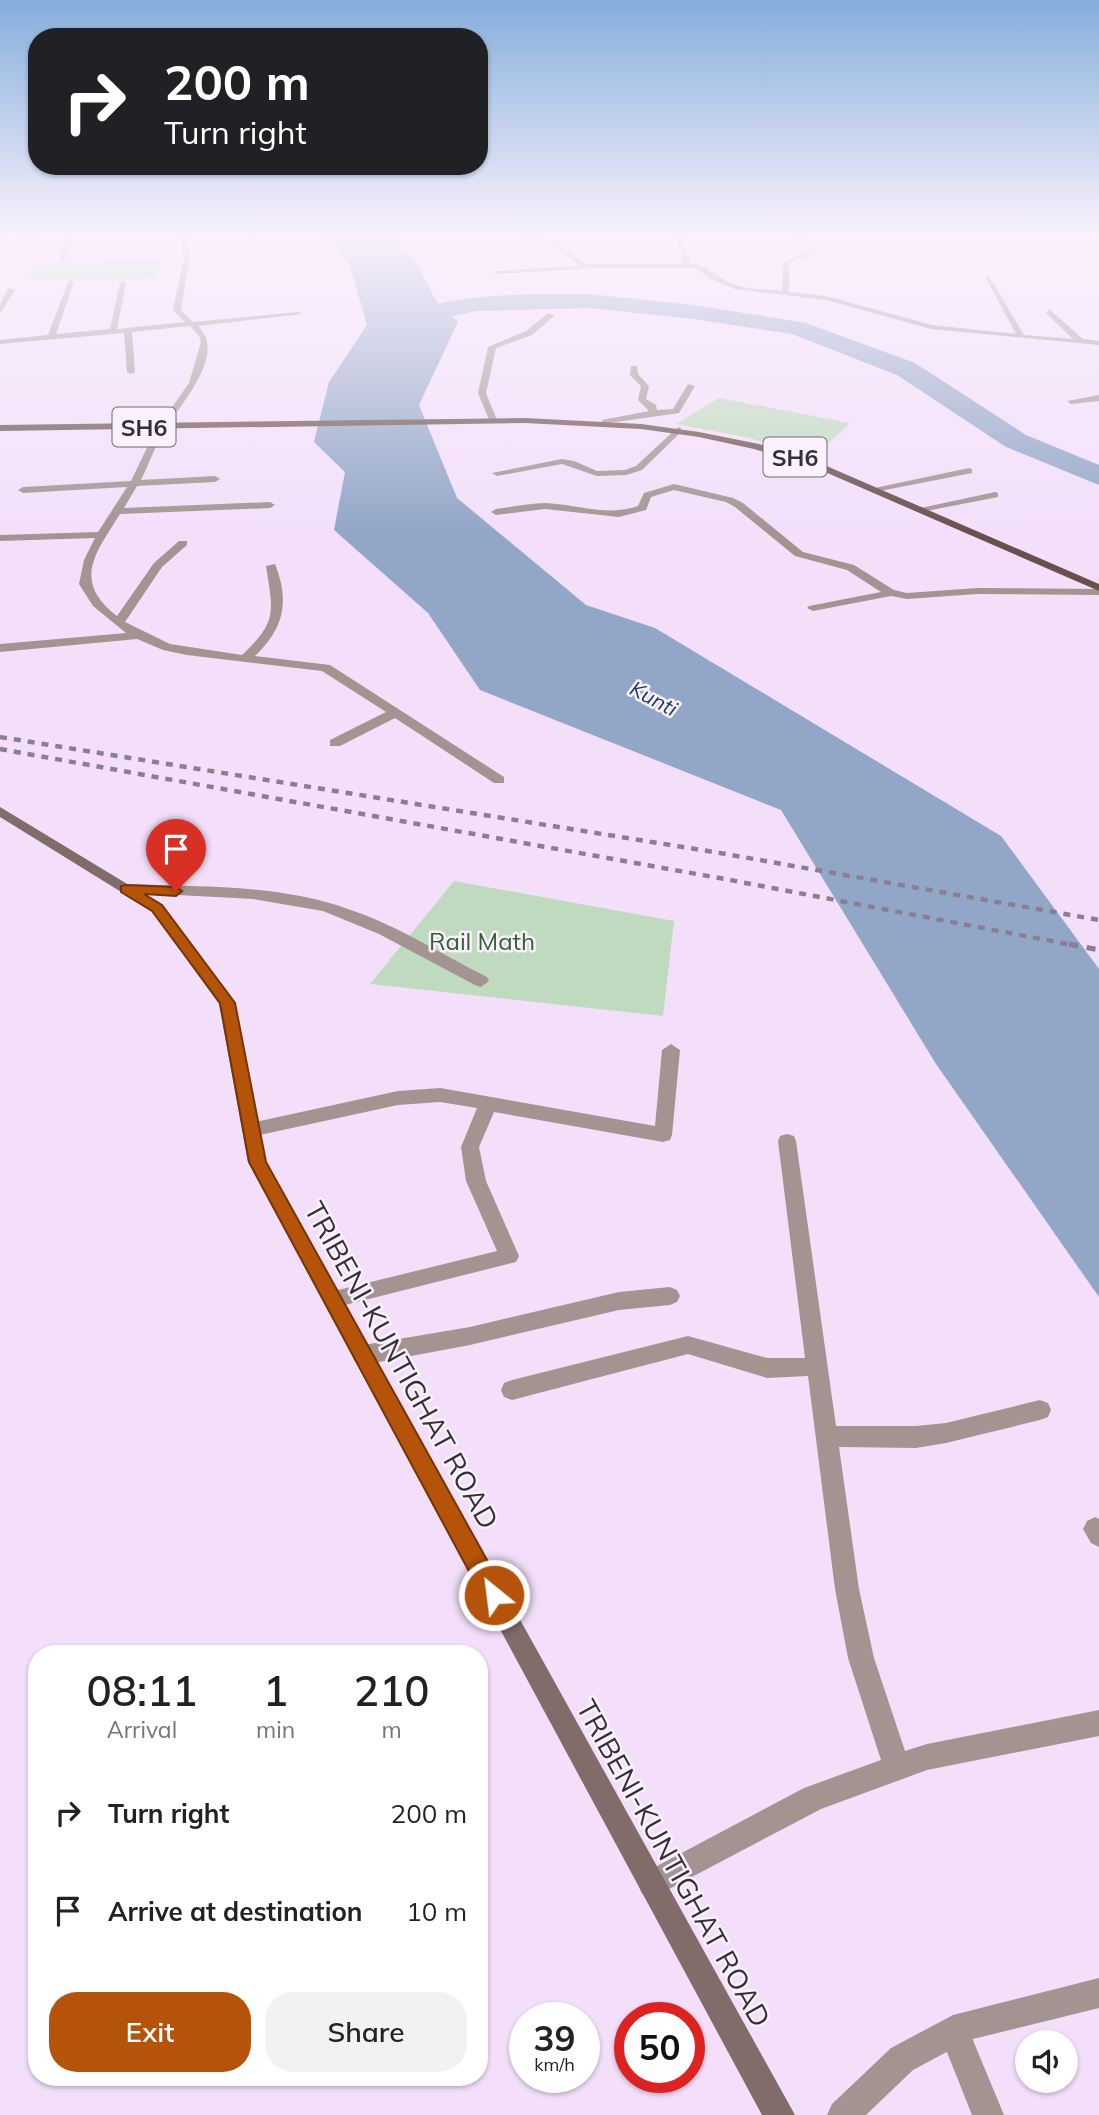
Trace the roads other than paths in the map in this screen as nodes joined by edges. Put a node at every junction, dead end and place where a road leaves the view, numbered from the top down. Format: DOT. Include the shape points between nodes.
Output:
graph roads {
  1 [pos="75,336"];
  2 [pos="128,336"];
  3 [pos="203,336"];
  4 [pos="522,336"];
  5 [pos="1009,336"];
  6 [pos="1074,336"];
  7 [pos="1021,337"];
  8 [pos="51,338"];
  9 [pos="0,342"];
  10 [pos="1081,342"];
  11 [pos="1099,343"];
  12 [pos="634,368"];
  13 [pos="131,372"];
  14 [pos="691,386"];
  15 [pos="1099,398"];
  16 [pos="1071,401"];
  17 [pos="653,414"];
  18 [pos="493,420"];
  19 [pos="605,422"];
  20 [pos="161,427"];
  21 [pos="0,428"];
  22 [pos="678,430"];
  23 [pos="969,471"];
  24 [pos="497,473"];
  25 [pos="215,479"];
  26 [pos="135,483"];
  27 [pos="875,489"];
  28 [pos="23,490"];
  29 [pos="995,495"];
  30 [pos="270,505"];
  31 [pos="921,509"];
  32 [pos="115,511"];
  33 [pos="496,512"];
  34 [pos="102,535"];
  35 [pos="0,538"];
  36 [pos="183,543"];
  37 [pos="271,566"];
  38 [pos="1099,590"];
  39 [pos="891,593"];
  40 [pos="813,608"];
  41 [pos="119,622"];
  42 [pos="139,635"];
  43 [pos="0,648"];
  44 [pos="244,659"];
  45 [pos="397,712"];
  46 [pos="335,743"];
  47 [pos="499,780"];
  48 [pos="0,811"];
  49 [pos="126,889"];
  50 [pos="481,981"];
  51 [pos="671,1050"];
  52 [pos="488,1105"];
  53 [pos="251,1130"];
  54 [pos="788,1141"];
  55 [pos="670,1296"];
  56 [pos="333,1299"];
  57 [pos="363,1355"];
  58 [pos="818,1366"];
  59 [pos="512,1391"];
  60 [pos="1040,1410"];
  61 [pos="828,1436"];
  62 [pos="1099,1723"];
  63 [pos="897,1768"];
  64 [pos="652,1884"];
  65 [pos="1099,1993"];
  66 [pos="954,2032"];
  67 [pos="779,2115"];
  68 [pos="844,2115"];
  69 [pos="988,2115"];
  1 -- 8 [label="street"];
  2 -- 13 [label="street"];
  3 -- 20 [label="street" via="189,390"];
  4 -- 18 [label="street" via="492,347 482,393"];
  5 -- 7 [label="street"];
  6 -- 10 [label="street"];
  7 -- 10 [label="street"];
  8 -- 9 [label="street"];
  10 -- 11 [label="street"];
  12 -- 17 [label="street" via="634,375 645,386 642,400 653,407"];
  14 -- 17 [label="street" via="676,411"];
  15 -- 16 [label="street"];
  17 -- 19 [label="street"];
  18 -- 19 [label="main road, SH6"];
  18 -- 20 [label="main road, SH6"];
  19 -- 22 [label="main road, SH6"];
  20 -- 21 [label="main road, SH6"];
  20 -- 26 [label="street"];
  22 -- 24 [label="street" via="631,471 605,474 560,462"];
  22 -- 27 [label="main road, SH6" via="789,455"];
  23 -- 27 [label="street"];
  25 -- 26 [label="street"];
  26 -- 28 [label="street"];
  26 -- 32 [label="street"];
  27 -- 31 [label="main road, SH6"];
  29 -- 31 [label="street"];
  30 -- 32 [label="street"];
  31 -- 38 [label="main road, SH6"];
  32 -- 34 [label="street"];
  33 -- 39 [label="street" via="540,506 634,512 642,509 647,495 663,488 680,488 739,505 799,554 850,567"];
  34 -- 35 [label="street"];
  34 -- 41 [label="street" via="85,572 85,585 92,598"];
  36 -- 41 [label="street" via="158,565"];
  37 -- 44 [label="street" via="276,625"];
  38 -- 39 [label="street"];
  39 -- 40 [label="street"];
  41 -- 42 [label="street"];
  42 -- 43 [label="street"];
  42 -- 44 [label="street" via="192,653"];
  44 -- 45 [label="street" via="326,668"];
  45 -- 46 [label="street"];
  45 -- 47 [label="street"];
  48 -- 49 [label="main road, TRIBENI-KUNTIGHAT ROAD"];
  49 -- 50 [label="street" via="275,896 329,907"];
  49 -- 53 [label="main road, TRIBENI-KUNTIGHAT ROAD" via="157,908 227,1003"];
  51 -- 52 [label="street" via="663,1135"];
  52 -- 53 [label="street" via="419,1095"];
  52 -- 56 [label="street" via="470,1147 476,1181 509,1256"];
  53 -- 56 [label="main road, TRIBENI-KUNTIGHAT ROAD" via="257,1162"];
  54 -- 58 [label="street"];
  55 -- 57 [label="street" via="619,1301"];
  56 -- 57 [label="main road, TRIBENI-KUNTIGHAT ROAD"];
  57 -- 64 [label="main road, TRIBENI-KUNTIGHAT ROAD"];
  58 -- 59 [label="street" via="770,1368 688,1345"];
  58 -- 61 [label="street"];
  60 -- 61 [label="street" via="926,1436"];
  61 -- 63 [label="street" via="846,1589 861,1658"];
  62 -- 63 [label="street" via="927,1757"];
  63 -- 64 [label="street" via="814,1798"];
  64 -- 67 [label="main road, TRIBENI-KUNTIGHAT ROAD"];
  65 -- 66 [label="street"];
  66 -- 68 [label="street" via="902,2059"];
  66 -- 69 [label="street"];
}
